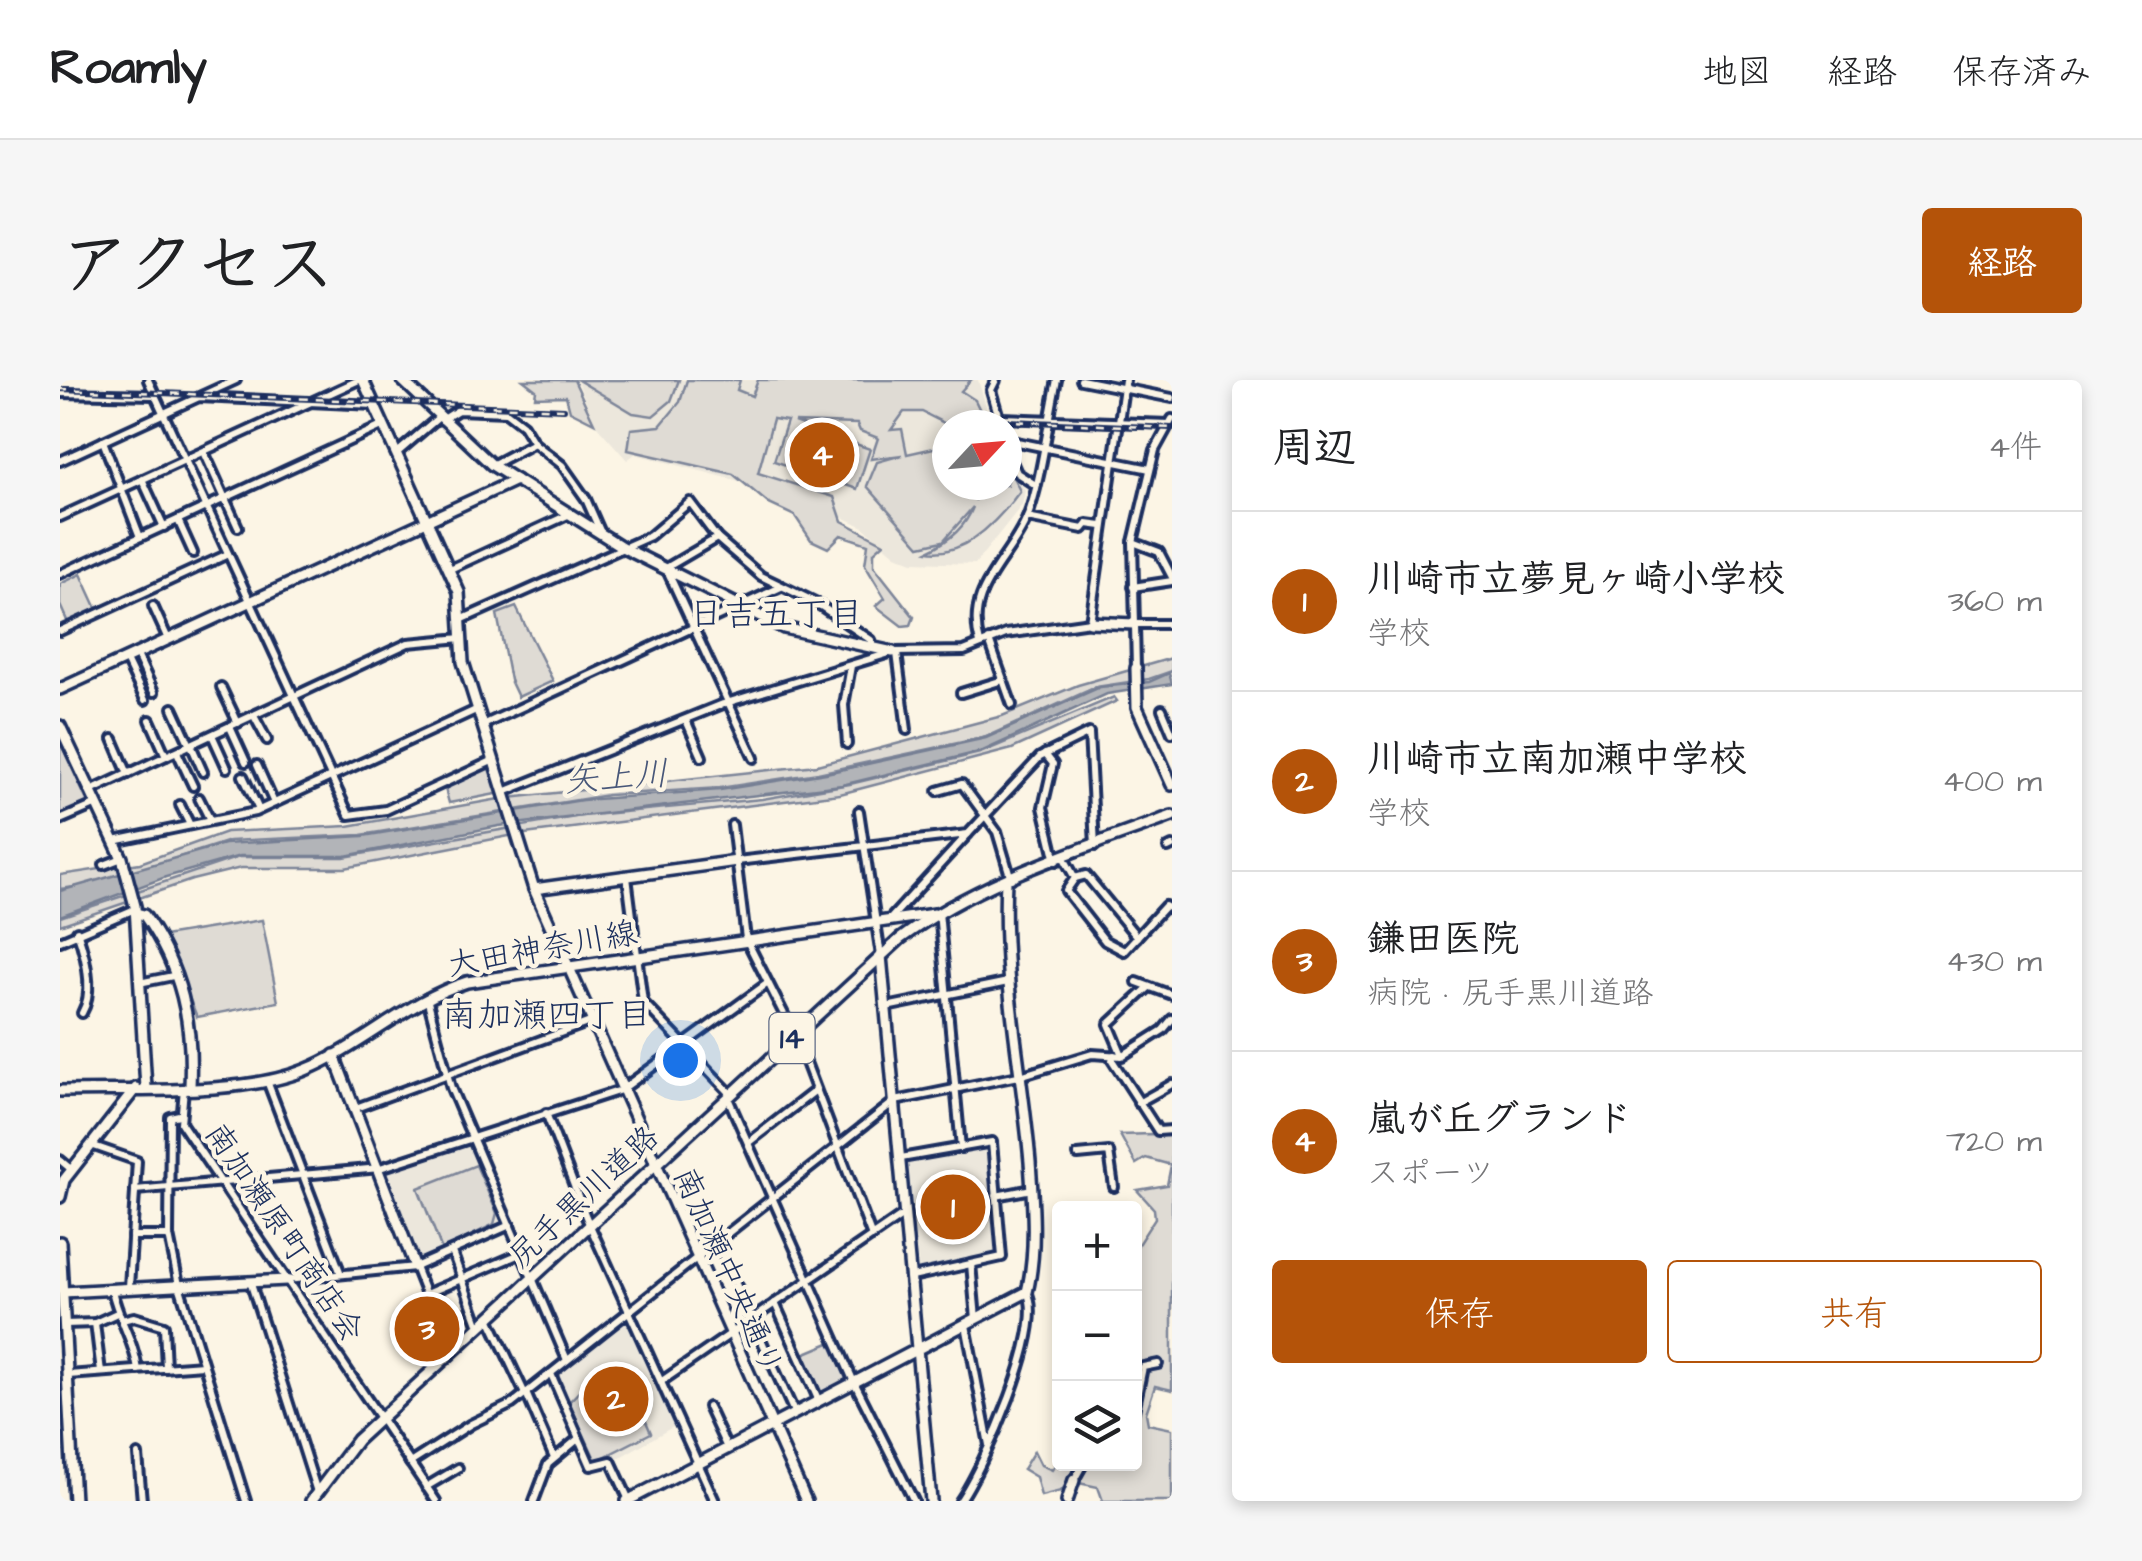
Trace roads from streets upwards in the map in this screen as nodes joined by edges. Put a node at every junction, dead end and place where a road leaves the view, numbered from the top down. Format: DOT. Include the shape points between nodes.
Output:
graph roads {
  1 [pos="148,380"];
  2 [pos="236,380"];
  3 [pos="361,380"];
  4 [pos="402,380"];
  5 [pos="996,380"];
  6 [pos="1057,380"];
  7 [pos="1082,380"];
  8 [pos="1124,384"];
  9 [pos="60,393"];
  10 [pos="155,396"];
  11 [pos="199,397"];
  12 [pos="1172,398"];
  13 [pos="313,402"];
  14 [pos="374,406"];
  15 [pos="997,410"];
  16 [pos="163,413"];
  17 [pos="440,418"];
  18 [pos="1048,420"];
  19 [pos="1118,420"];
  20 [pos="1022,421"];
  21 [pos="1171,422"];
  22 [pos="384,425"];
  23 [pos="103,441"];
  24 [pos="534,443"];
  25 [pos="1022,443"];
  26 [pos="1042,447"];
  27 [pos="204,452"];
  28 [pos="396,454"];
  29 [pos="185,460"];
  30 [pos="1111,460"];
  31 [pos="60,461"];
  32 [pos="492,465"];
  33 [pos="1150,469"];
  34 [pos="1022,476"];
  35 [pos="142,480"];
  36 [pos="516,480"];
  37 [pos="1034,484"];
  38 [pos="124,488"];
  39 [pos="225,499"];
  40 [pos="207,507"];
  41 [pos="570,514"];
  42 [pos="60,518"];
  43 [pos="1027,518"];
  44 [pos="178,520"];
  45 [pos="428,521"];
  46 [pos="1102,526"];
  47 [pos="164,527"];
  48 [pos="238,528"];
  49 [pos="601,534"];
  50 [pos="140,538"];
  51 [pos="716,538"];
  52 [pos="1133,542"];
  53 [pos="622,547"];
  54 [pos="193,550"];
  55 [pos="228,554"];
  56 [pos="666,568"];
  57 [pos="450,569"];
  58 [pos="60,574"];
  59 [pos="1172,579"];
  60 [pos="782,586"];
  61 [pos="1133,586"];
  62 [pos="250,603"];
  63 [pos="740,606"];
  64 [pos="153,610"];
  65 [pos="463,619"];
  66 [pos="1090,622"];
  67 [pos="1134,624"];
  68 [pos="1172,624"];
  69 [pos="694,628"];
  70 [pos="60,631"];
  71 [pos="463,638"];
  72 [pos="169,640"];
  73 [pos="984,642"];
  74 [pos="874,648"];
  75 [pos="895,652"];
  76 [pos="131,657"];
  77 [pos="851,666"];
  78 [pos="1136,668"];
  79 [pos="1003,680"];
  80 [pos="60,690"];
  81 [pos="224,690"];
  82 [pos="154,692"];
  83 [pos="962,693"];
  84 [pos="294,698"];
  85 [pos="145,700"];
  86 [pos="728,702"];
  87 [pos="1012,705"];
  88 [pos="173,708"];
  89 [pos="478,709"];
  90 [pos="1162,709"];
  91 [pos="254,716"];
  92 [pos="150,720"];
  93 [pos="686,720"];
  94 [pos="234,725"];
  95 [pos="483,725"];
  96 [pos="60,726"];
  97 [pos="907,730"];
  98 [pos="1172,733"];
  99 [pos="212,735"];
  100 [pos="112,739"];
  101 [pos="266,740"];
  102 [pos="847,744"];
  103 [pos="190,745"];
  104 [pos="176,752"];
  105 [pos="1045,754"];
  106 [pos="166,756"];
  107 [pos="702,757"];
  108 [pos="754,758"];
  109 [pos="494,760"];
  110 [pos="246,762"];
  111 [pos="1167,764"];
  112 [pos="257,765"];
  113 [pos="228,768"];
  114 [pos="204,772"];
  115 [pos="128,774"];
  116 [pos="243,776"];
  117 [pos="330,777"];
  118 [pos="193,786"];
  119 [pos="1172,786"];
  120 [pos="91,791"];
  121 [pos="938,791"];
  122 [pos="505,794"];
  123 [pos="199,798"];
  124 [pos="274,803"];
  125 [pos="97,804"];
  126 [pos="180,806"];
  127 [pos="259,810"];
  128 [pos="858,810"];
  129 [pos="986,814"];
  130 [pos="1172,816"];
  131 [pos="60,820"];
  132 [pos="210,820"];
  133 [pos="190,825"];
  134 [pos="732,825"];
  135 [pos="968,834"];
  136 [pos="114,841"];
  137 [pos="864,846"];
  138 [pos="1095,846"];
  139 [pos="122,859"];
  140 [pos="1060,859"];
  141 [pos="736,861"];
  142 [pos="104,865"];
  143 [pos="626,876"];
  144 [pos="1075,878"];
  145 [pos="1008,880"];
  146 [pos="534,888"];
  147 [pos="135,909"];
  148 [pos="1172,910"];
  149 [pos="936,912"];
  150 [pos="892,917"];
  151 [pos="876,919"];
  152 [pos="77,931"];
  153 [pos="1137,937"];
  154 [pos="746,938"];
  155 [pos="60,942"];
  156 [pos="637,955"];
  157 [pos="881,956"];
  158 [pos="566,965"];
  159 [pos="174,976"];
  160 [pos="1008,982"];
  161 [pos="1137,982"];
  162 [pos="139,983"];
  163 [pos="768,983"];
  164 [pos="1150,987"];
  165 [pos="946,995"];
  166 [pos="1172,995"];
  167 [pos="427,996"];
  168 [pos="886,1007"];
  169 [pos="82,1013"];
  170 [pos="1172,1019"];
  171 [pos="590,1022"];
  172 [pos="794,1036"];
  173 [pos="682,1044"];
  174 [pos="334,1055"];
  175 [pos="1118,1055"];
  176 [pos="1023,1075"];
  177 [pos="447,1076"];
  178 [pos="267,1081"];
  179 [pos="1172,1084"];
  180 [pos="187,1086"];
  181 [pos="141,1088"];
  182 [pos="956,1088"];
  183 [pos="621,1090"];
  184 [pos="816,1090"];
  185 [pos="60,1091"];
  186 [pos="729,1096"];
  187 [pos="895,1100"];
  188 [pos="1138,1102"];
  189 [pos="353,1109"];
  190 [pos="546,1114"];
  191 [pos="179,1115"];
  192 [pos="1172,1130"];
  193 [pos="473,1137"];
  194 [pos="748,1143"];
  195 [pos="91,1146"];
  196 [pos="838,1146"];
  197 [pos="961,1148"];
  198 [pos="1078,1156"];
  199 [pos="901,1158"];
  200 [pos="60,1160"];
  201 [pos="654,1166"];
  202 [pos="376,1169"];
  203 [pos="72,1170"];
  204 [pos="303,1176"];
  205 [pos="222,1183"];
  206 [pos="1114,1187"];
  207 [pos="172,1188"];
  208 [pos="1032,1189"];
  209 [pos="134,1190"];
  210 [pos="996,1196"];
  211 [pos="60,1197"];
  212 [pos="772,1198"];
  213 [pos="906,1214"];
  214 [pos="510,1225"];
  215 [pos="590,1225"];
  216 [pos="132,1236"];
  217 [pos="169,1236"];
  218 [pos="872,1237"];
  219 [pos="60,1242"];
  220 [pos="717,1242"];
  221 [pos="452,1252"];
  222 [pos="522,1253"];
  223 [pos="696,1258"];
  224 [pos="971,1264"];
  225 [pos="414,1267"];
  226 [pos="341,1274"];
  227 [pos="912,1277"];
  228 [pos="532,1278"];
  229 [pos="462,1279"];
  230 [pos="286,1280"];
  231 [pos="808,1280"];
  232 [pos="250,1282"];
  233 [pos="179,1285"];
  234 [pos="112,1288"];
  235 [pos="129,1288"];
  236 [pos="61,1292"];
  237 [pos="1027,1292"];
  238 [pos="426,1294"];
  239 [pos="775,1303"];
  240 [pos="630,1312"];
  241 [pos="120,1317"];
  242 [pos="488,1317"];
  243 [pos="752,1319"];
  244 [pos="976,1320"];
  245 [pos="95,1323"];
  246 [pos="64,1324"];
  247 [pos="479,1326"];
  248 [pos="966,1326"];
  249 [pos="730,1334"];
  250 [pos="918,1348"];
  251 [pos="63,1352"];
  252 [pos="449,1353"];
  253 [pos="567,1360"];
  254 [pos="1158,1364"];
  255 [pos="203,1365"];
  256 [pos="166,1368"];
  257 [pos="138,1370"];
  258 [pos="101,1372"];
  259 [pos="68,1374"];
  260 [pos="551,1374"];
  261 [pos="852,1380"];
  262 [pos="1140,1381"];
  263 [pos="662,1382"];
  264 [pos="526,1394"];
  265 [pos="818,1398"];
  266 [pos="708,1407"];
  267 [pos="794,1412"];
  268 [pos="380,1419"];
  269 [pos="771,1424"];
  270 [pos="579,1439"];
  271 [pos="990,1446"];
  272 [pos="727,1448"];
  273 [pos="138,1455"];
  274 [pos="554,1458"];
  275 [pos="410,1463"];
  276 [pos="698,1464"];
  277 [pos="458,1468"];
  278 [pos="1079,1471"];
  279 [pos="1074,1480"];
  280 [pos="426,1487"];
  281 [pos="314,1496"];
  282 [pos="628,1500"];
  283 [pos="74,1501"];
  284 [pos="142,1501"];
  285 [pos="246,1501"];
  286 [pos="436,1501"];
  287 [pos="534,1501"];
  288 [pos="714,1501"];
  289 [pos="806,1501"];
  290 [pos="914,1501"];
  291 [pos="931,1501"];
  292 [pos="960,1501"];
  293 [pos="1067,1501"];
  1 -- 10 [label="street"];
  2 -- 11 [label="street"];
  3 -- 13 [label="street"];
  3 -- 14 [label="street, 南加瀬中央通り"];
  4 -- 17 [label="street"];
  5 -- 15 [label="street" via="991,390"];
  6 -- 18 [label="street"];
  7 -- 8 [label="street"];
  8 -- 12 [label="street"];
  8 -- 19 [label="street"];
  9 -- 10 [label="street"];
  10 -- 16 [label="street"];
  11 -- 13 [label="street"];
  11 -- 16 [label="street"];
  13 -- 14 [label="street"];
  13 -- 27 [label="street"];
  14 -- 22 [label="street, 南加瀬中央通り"];
  16 -- 23 [label="street"];
  16 -- 29 [label="street"];
  17 -- 24 [label="street" via="458,410 506,412"];
  17 -- 28 [label="street"];
  17 -- 32 [label="street"];
  18 -- 19 [label="street"];
  18 -- 20 [label="street"];
  18 -- 26 [label="street"];
  19 -- 21 [label="street"];
  19 -- 30 [label="street"];
  21 -- 33 [label="street"];
  22 -- 28 [label="street, 南加瀬中央通り"];
  22 -- 39 [label="street"];
  23 -- 31 [label="street"];
  23 -- 38 [label="street"];
  24 -- 32 [label="street"];
  24 -- 49 [label="street" via="570,475"];
  25 -- 26 [label="street"];
  26 -- 30 [label="street"];
  26 -- 37 [label="street"];
  27 -- 29 [label="street"];
  27 -- 39 [label="street"];
  28 -- 45 [label="street, 南加瀬中央通り"];
  29 -- 35 [label="street"];
  29 -- 40 [label="street"];
  30 -- 33 [label="street"];
  30 -- 46 [label="street"];
  32 -- 36 [label="street"];
  33 -- 52 [label="street"];
  34 -- 37 [label="street"];
  35 -- 38 [label="street"];
  35 -- 47 [label="street"];
  36 -- 41 [label="street"];
  36 -- 45 [label="street"];
  37 -- 43 [label="street"];
  38 -- 42 [label="street"];
  38 -- 50 [label="street"];
  39 -- 40 [label="street"];
  39 -- 48 [label="street"];
  40 -- 44 [label="street"];
  40 -- 55 [label="street"];
  41 -- 49 [label="street"];
  41 -- 57 [label="street"];
  43 -- 46 [label="street" via="1083,530 1087,524"];
  43 -- 73 [label="street" via="985,581 974,623"];
  44 -- 47 [label="street"];
  44 -- 54 [label="street"];
  45 -- 57 [label="street, 南加瀬中央通り"];
  45 -- 62 [label="street"];
  46 -- 66 [label="street"];
  47 -- 50 [label="street"];
  49 -- 53 [label="street"];
  50 -- 58 [label="street"];
  51 -- 53 [label="street" via="690,502 650,536"];
  51 -- 56 [label="street"];
  51 -- 60 [label="street"];
  52 -- 59 [label="street" via="1159,552"];
  52 -- 61 [label="street"];
  53 -- 56 [label="street"];
  53 -- 65 [label="street"];
  55 -- 62 [label="street"];
  55 -- 70 [label="street"];
  56 -- 63 [label="street"];
  56 -- 69 [label="street"];
  57 -- 65 [label="street, 南加瀬中央通り"];
  59 -- 61 [label="street"];
  60 -- 63 [label="street"];
  60 -- 74 [label="street" via="815,602"];
  61 -- 67 [label="street"];
  62 -- 72 [label="street"];
  62 -- 84 [label="street"];
  63 -- 69 [label="street"];
  63 -- 74 [label="street" via="784,628"];
  64 -- 72 [label="street"];
  65 -- 71 [label="street, 南加瀬中央通り"];
  66 -- 67 [label="street"];
  66 -- 73 [label="street"];
  67 -- 68 [label="street"];
  67 -- 78 [label="street"];
  69 -- 86 [label="street"];
  69 -- 95 [label="street"];
  71 -- 84 [label="street" via="408,644"];
  71 -- 89 [label="street, 南加瀬中央通り"];
  72 -- 76 [label="street"];
  73 -- 75 [label="street" via="964,651"];
  73 -- 79 [label="street"];
  74 -- 75 [label="street"];
  75 -- 77 [label="street"];
  75 -- 97 [label="street"];
  76 -- 80 [label="street"];
  76 -- 82 [label="street"];
  76 -- 85 [label="street"];
  77 -- 86 [label="street"];
  77 -- 102 [label="street"];
  78 -- 111 [label="street" via="1136,703"];
  79 -- 83 [label="street"];
  79 -- 87 [label="street"];
  81 -- 94 [label="street"];
  84 -- 91 [label="street"];
  84 -- 117 [label="street"];
  86 -- 93 [label="street"];
  86 -- 108 [label="street"];
  88 -- 103 [label="street"];
  89 -- 95 [label="street, 南加瀬中央通り"];
  89 -- 117 [label="street"];
  90 -- 98 [label="street"];
  91 -- 94 [label="street"];
  91 -- 101 [label="street"];
  92 -- 106 [label="street"];
  93 -- 107 [label="street"];
  93 -- 122 [label="street"];
  94 -- 99 [label="street"];
  94 -- 110 [label="street"];
  95 -- 109 [label="street, 南加瀬中央通り"];
  96 -- 120 [label="street"];
  99 -- 103 [label="street"];
  99 -- 113 [label="street"];
  100 -- 115 [label="street"];
  103 -- 104 [label="street"];
  103 -- 114 [label="street"];
  104 -- 106 [label="street"];
  104 -- 118 [label="street"];
  105 -- 129 [label="street"];
  105 -- 138 [label="street" via="1090,733"];
  105 -- 140 [label="street" via="1053,764 1044,815"];
  106 -- 115 [label="street"];
  109 -- 117 [label="street" via="386,810 349,815"];
  109 -- 122 [label="street, 南加瀬中央通り"];
  111 -- 119 [label="street"];
  112 -- 124 [label="street"];
  115 -- 120 [label="street"];
  116 -- 127 [label="street"];
  117 -- 124 [label="street"];
  120 -- 125 [label="street"];
  121 -- 129 [label="street" via="962,784"];
  122 -- 146 [label="street, 南加瀬中央通り"];
  123 -- 132 [label="street"];
  124 -- 127 [label="street"];
  125 -- 131 [label="street"];
  125 -- 136 [label="street"];
  126 -- 133 [label="street"];
  127 -- 132 [label="street"];
  128 -- 137 [label="street"];
  129 -- 135 [label="street"];
  129 -- 145 [label="street"];
  130 -- 138 [label="street, 尻手黒川道路 / 14"];
  132 -- 133 [label="street"];
  133 -- 136 [label="street"];
  134 -- 141 [label="street"];
  135 -- 137 [label="street"];
  135 -- 150 [label="street"];
  136 -- 139 [label="street"];
  137 -- 141 [label="street"];
  137 -- 151 [label="street"];
  138 -- 140 [label="street, 尻手黒川道路 / 14"];
  139 -- 142 [label="street"];
  139 -- 147 [label="street"];
  140 -- 144 [label="street"];
  140 -- 145 [label="street, 尻手黒川道路 / 14"];
  141 -- 143 [label="street"];
  141 -- 154 [label="street"];
  143 -- 146 [label="street"];
  143 -- 156 [label="street"];
  144 -- 153 [label="street" via="1086,874"];
  144 -- 153 [label="street" via="1066,891 1104,941 1124,950"];
  145 -- 149 [label="street, 尻手黒川道路 / 14"];
  145 -- 160 [label="street" via="1002,926"];
  146 -- 158 [label="street, 南加瀬中央通り"];
  147 -- 152 [label="street"];
  147 -- 159 [label="street" via="154,930"];
  147 -- 162 [label="street"];
  148 -- 153 [label="street" via="1165,906"];
  149 -- 150 [label="street, 大田神奈川線"];
  149 -- 157 [label="street, 尻手黒川道路 / 14"];
  149 -- 165 [label="street"];
  150 -- 151 [label="street, 大田神奈川線"];
  151 -- 154 [label="street, 大田神奈川線"];
  151 -- 157 [label="street"];
  152 -- 155 [label="street"];
  152 -- 169 [label="street" via="86,972"];
  154 -- 156 [label="street, 大田神奈川線"];
  154 -- 163 [label="street"];
  156 -- 158 [label="street, 大田神奈川線"];
  156 -- 173 [label="street" via="643,1002"];
  157 -- 168 [label="street"];
  157 -- 172 [label="street, 尻手黒川道路 / 14"];
  158 -- 167 [label="street, 大田神奈川線" via="466,982"];
  158 -- 171 [label="street, 南加瀬中央通り"];
  159 -- 162 [label="street"];
  159 -- 180 [label="street" via="190,1018"];
  160 -- 165 [label="street"];
  160 -- 176 [label="street"];
  161 -- 164 [label="street"];
  162 -- 181 [label="street"];
  163 -- 172 [label="street"];
  163 -- 173 [label="street"];
  164 -- 166 [label="street"];
  164 -- 175 [label="street" via="1109,1024"];
  165 -- 168 [label="street"];
  165 -- 182 [label="street"];
  167 -- 174 [label="street, 大田神奈川線"];
  167 -- 177 [label="street"];
  168 -- 187 [label="street"];
  170 -- 175 [label="street"];
  171 -- 177 [label="street"];
  171 -- 183 [label="street, 南加瀬中央通り"];
  172 -- 184 [label="street"];
  172 -- 186 [label="street, 尻手黒川道路 / 14"];
  173 -- 183 [label="street"];
  173 -- 186 [label="street"];
  174 -- 178 [label="street, 大田神奈川線"];
  174 -- 189 [label="street"];
  175 -- 176 [label="street" via="1092,1054"];
  175 -- 188 [label="street" via="1112,1060"];
  176 -- 182 [label="street"];
  176 -- 208 [label="street"];
  177 -- 189 [label="street"];
  177 -- 193 [label="street"];
  178 -- 180 [label="street, 大田神奈川線"];
  178 -- 204 [label="street"];
  179 -- 188 [label="street"];
  180 -- 181 [label="street, 大田神奈川線"];
  180 -- 191 [label="street, 南加瀬原町商店会"];
  181 -- 185 [label="street, 大田神奈川線"];
  181 -- 195 [label="street"];
  182 -- 187 [label="street"];
  182 -- 197 [label="street"];
  183 -- 190 [label="street"];
  183 -- 201 [label="street, 南加瀬中央通り"];
  184 -- 194 [label="street"];
  184 -- 196 [label="street"];
  186 -- 194 [label="street"];
  186 -- 201 [label="street, 尻手黒川道路 / 14"];
  187 -- 196 [label="street"];
  187 -- 199 [label="street"];
  188 -- 192 [label="street" via="1158,1131"];
  189 -- 202 [label="street"];
  190 -- 193 [label="street"];
  190 -- 215 [label="street"];
  191 -- 205 [label="street, 南加瀬原町商店会"];
  191 -- 207 [label="street" via="170,1117"];
  193 -- 202 [label="street"];
  193 -- 214 [label="street"];
  194 -- 212 [label="street"];
  195 -- 203 [label="street"];
  195 -- 209 [label="street" via="137,1160"];
  196 -- 212 [label="street"];
  196 -- 218 [label="street"];
  197 -- 199 [label="street"];
  197 -- 210 [label="street" via="992,1142"];
  198 -- 206 [label="street" via="1110,1152"];
  199 -- 213 [label="street"];
  200 -- 203 [label="street"];
  201 -- 215 [label="street, 尻手黒川道路 / 14"];
  201 -- 223 [label="street, 南加瀬中央通り"];
  202 -- 204 [label="street"];
  202 -- 225 [label="street"];
  203 -- 211 [label="street"];
  204 -- 205 [label="street"];
  204 -- 226 [label="street"];
  205 -- 207 [label="street"];
  205 -- 230 [label="street, 南加瀬原町商店会"];
  207 -- 209 [label="street"];
  207 -- 217 [label="street"];
  208 -- 210 [label="street"];
  208 -- 237 [label="street"];
  209 -- 216 [label="street"];
  210 -- 224 [label="street" via="1002,1257"];
  212 -- 220 [label="street"];
  212 -- 231 [label="street"];
  213 -- 218 [label="street"];
  213 -- 227 [label="street"];
  214 -- 221 [label="street"];
  214 -- 222 [label="street"];
  215 -- 228 [label="street, 尻手黒川道路 / 14"];
  215 -- 240 [label="street"];
  216 -- 217 [label="street"];
  216 -- 235 [label="street"];
  217 -- 233 [label="street"];
  218 -- 231 [label="street"];
  219 -- 236 [label="street"];
  220 -- 223 [label="street"];
  220 -- 243 [label="street"];
  221 -- 225 [label="street"];
  221 -- 229 [label="street"];
  222 -- 228 [label="street"];
  222 -- 229 [label="street"];
  223 -- 240 [label="street"];
  223 -- 249 [label="street, 南加瀬中央通り"];
  224 -- 227 [label="street"];
  224 -- 244 [label="street"];
  225 -- 226 [label="street"];
  225 -- 238 [label="street"];
  226 -- 230 [label="street"];
  227 -- 250 [label="street"];
  228 -- 242 [label="street, 尻手黒川道路 / 14"];
  228 -- 253 [label="street"];
  229 -- 238 [label="street"];
  229 -- 247 [label="street"];
  230 -- 232 [label="street"];
  230 -- 268 [label="street, 南加瀬原町商店会"];
  231 -- 239 [label="street"];
  231 -- 261 [label="street"];
  232 -- 233 [label="street"];
  232 -- 281 [label="street"];
  233 -- 235 [label="street"];
  233 -- 255 [label="street"];
  234 -- 235 [label="street"];
  234 -- 236 [label="street"];
  234 -- 241 [label="street"];
  236 -- 246 [label="street"];
  237 -- 244 [label="street"];
  237 -- 271 [label="street" via="1018,1372"];
  238 -- 252 [label="street"];
  239 -- 243 [label="street"];
  239 -- 265 [label="street"];
  240 -- 253 [label="street"];
  240 -- 263 [label="street"];
  241 -- 245 [label="street"];
  241 -- 256 [label="street" via="164,1326"];
  241 -- 257 [label="street" via="134,1341"];
  242 -- 247 [label="street, 尻手黒川道路 / 14"];
  242 -- 264 [label="street"];
  243 -- 249 [label="street"];
  243 -- 267 [label="street"];
  244 -- 248 [label="street"];
  245 -- 246 [label="street"];
  245 -- 258 [label="street"];
  246 -- 251 [label="street"];
  247 -- 252 [label="street, 尻手黒川道路 / 14"];
  248 -- 250 [label="street"];
  248 -- 271 [label="street"];
  249 -- 263 [label="street"];
  249 -- 269 [label="street, 南加瀬中央通り"];
  250 -- 261 [label="street"];
  250 -- 291 [label="street"];
  251 -- 259 [label="street"];
  252 -- 268 [label="street, 尻手黒川道路 / 14"];
  253 -- 260 [label="street"];
  254 -- 262 [label="street" via="1143,1367"];
  255 -- 256 [label="street"];
  255 -- 285 [label="street"];
  256 -- 257 [label="street"];
  257 -- 258 [label="street"];
  258 -- 259 [label="street"];
  259 -- 283 [label="street"];
  260 -- 264 [label="street"];
  260 -- 270 [label="street"];
  261 -- 265 [label="street"];
  261 -- 290 [label="street"];
  263 -- 276 [label="street"];
  264 -- 274 [label="street"];
  264 -- 275 [label="street"];
  265 -- 267 [label="street"];
  266 -- 272 [label="street"];
  267 -- 269 [label="street"];
  268 -- 275 [label="street, 南加瀬原町商店会"];
  268 -- 281 [label="street, 尻手黒川道路 / 14"];
  269 -- 272 [label="street"];
  269 -- 289 [label="street, 南加瀬中央通り"];
  270 -- 274 [label="street"];
  270 -- 282 [label="street" via="591,1466 610,1461"];
  271 -- 292 [label="street"];
  272 -- 276 [label="street"];
  273 -- 284 [label="street"];
  274 -- 287 [label="street"];
  275 -- 280 [label="street, 南加瀬原町商店会"];
  276 -- 282 [label="street"];
  276 -- 288 [label="street"];
  277 -- 280 [label="street"];
  278 -- 279 [label="street"];
  279 -- 293 [label="street"];
  280 -- 286 [label="street, 南加瀬原町商店会"];
}
